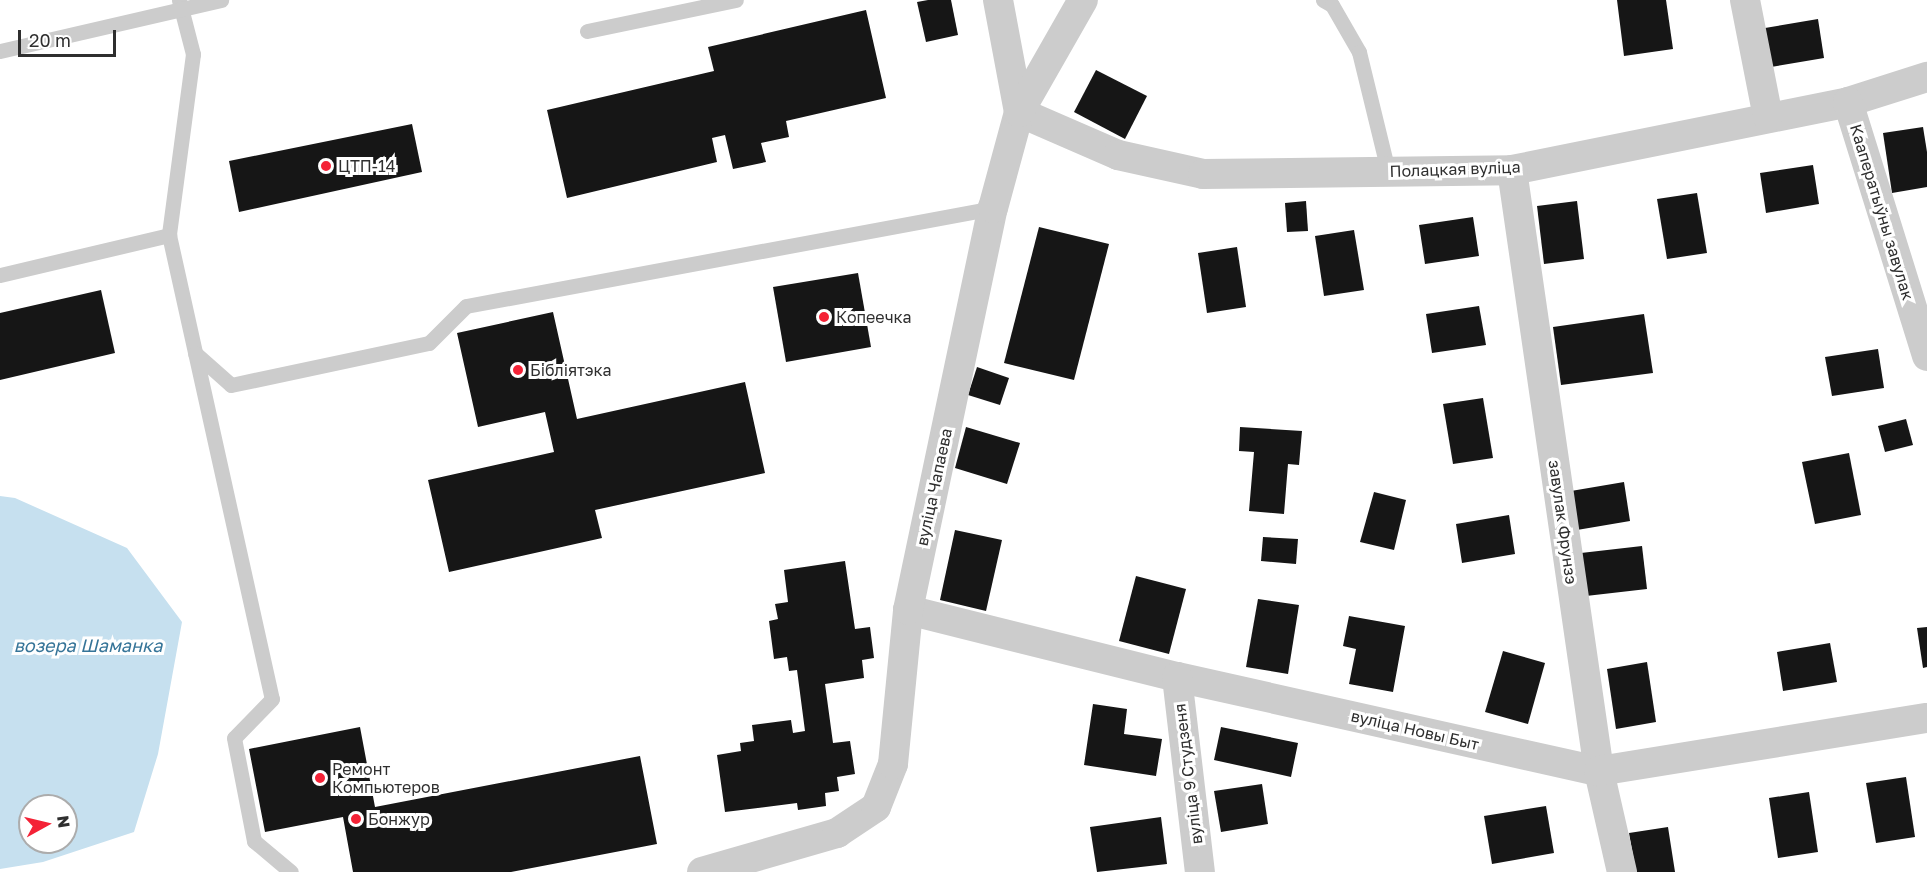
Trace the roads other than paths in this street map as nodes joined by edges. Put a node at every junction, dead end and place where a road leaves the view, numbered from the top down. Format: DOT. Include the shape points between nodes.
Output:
graph roads {
  1 [pos="221,0"];
  2 [pos="736,0"];
  3 [pos="998,0"];
  4 [pos="1083,0"];
  5 [pos="1323,0"];
  6 [pos="1745,0"];
  7 [pos="180,4"];
  8 [pos="586,31"];
  9 [pos="0,51"];
  10 [pos="1927,77"];
  11 [pos="1848,102"];
  12 [pos="1019,112"];
  13 [pos="1768,117"];
  14 [pos="1512,170"];
  15 [pos="1388,171"];
  16 [pos="993,208"];
  17 [pos="169,235"];
  18 [pos="0,275"];
  19 [pos="195,353"];
  20 [pos="1927,356"];
  21 [pos="908,610"];
  22 [pos="1177,677"];
  23 [pos="1927,718"];
  24 [pos="1599,771"];
  25 [pos="291,872"];
  26 [pos="702,872"];
  27 [pos="1200,872"];
  28 [pos="1622,872"];
  1 -- 7 [label="lane"];
  2 -- 8 [label="lane"];
  3 -- 12 [label="street"];
  4 -- 12 [label="street, вуліца Чапаева"];
  5 -- 15 [label="lane" via="1332,5 1359,52"];
  6 -- 13 [label="street"];
  7 -- 9 [label="lane"];
  7 -- 17 [label="lane" via="193,54"];
  10 -- 11 [label="street, Полацкая вуліца"];
  11 -- 13 [label="street, Полацкая вуліца"];
  11 -- 20 [label="street, Кааператыўны завулак"];
  12 -- 15 [label="street, Полацкая вуліца" via="1118,155 1203,174"];
  12 -- 16 [label="street, вуліца Чапаева"];
  13 -- 14 [label="street, Полацкая вуліца"];
  14 -- 15 [label="street, Полацкая вуліца"];
  14 -- 24 [label="street, завулак Фрунзэ"];
  16 -- 19 [label="lane" via="466,306 429,343 231,385"];
  16 -- 21 [label="street, вуліца Чапаева"];
  17 -- 18 [label="lane"];
  17 -- 19 [label="lane"];
  19 -- 25 [label="lane" via="272,699 234,738 254,841"];
  21 -- 22 [label="street, вуліца Новы Быт"];
  21 -- 26 [label="street, вуліца Чапаева" via="893,764 876,807 837,832"];
  22 -- 24 [label="street, вуліца Новы Быт"];
  22 -- 27 [label="street, вуліца 9 Студзеня"];
  23 -- 24 [label="street, вуліца Новы Быт"];
  24 -- 28 [label="street, завулак Фрунзэ"];
}
